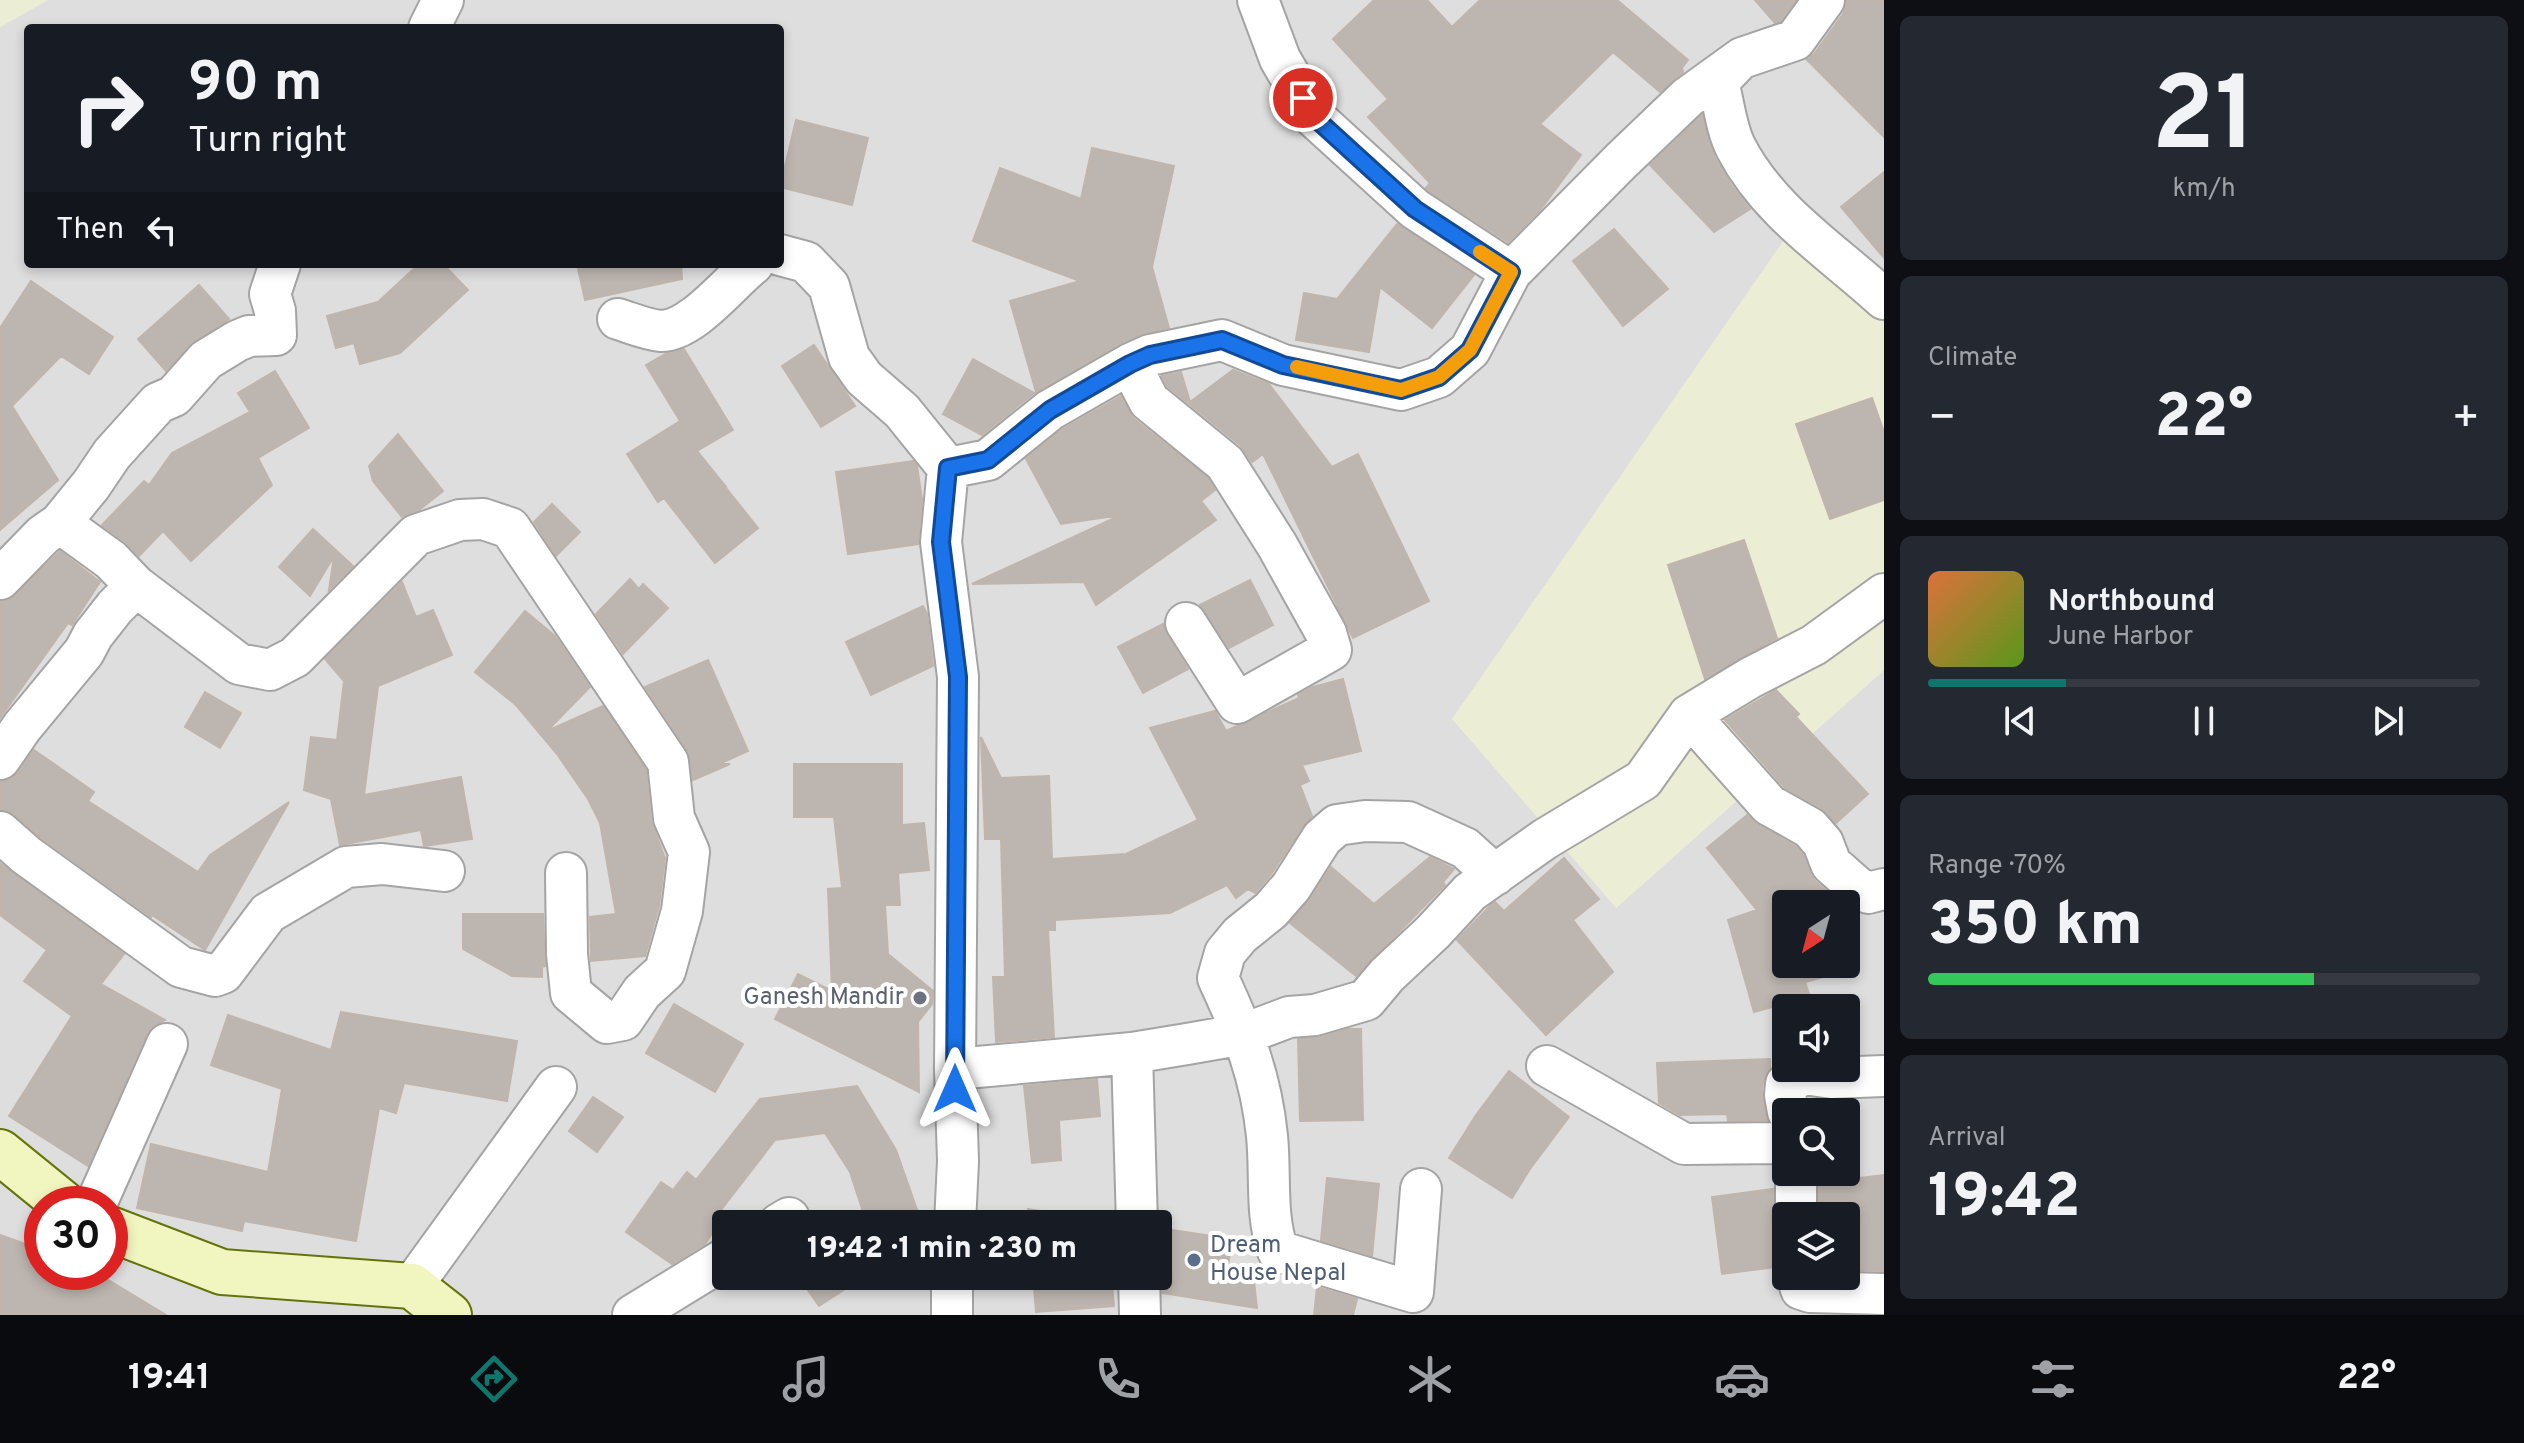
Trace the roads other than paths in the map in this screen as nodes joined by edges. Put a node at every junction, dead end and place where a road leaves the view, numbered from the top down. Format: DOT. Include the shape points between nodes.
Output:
graph roads {
  1 [pos="443,0"];
  2 [pos="1258,0"];
  3 [pos="1824,0"];
  4 [pos="431,24"];
  5 [pos="1742,58"];
  6 [pos="784,256"];
  7 [pos="279,268"];
  8 [pos="749,268"];
  9 [pos="1511,272"];
  10 [pos="1884,299"];
  11 [pos="618,319"];
  12 [pos="1130,364"];
  13 [pos="948,468"];
  14 [pos="60,523"];
  15 [pos="0,579"];
  16 [pos="136,586"];
  17 [pos="1884,594"];
  18 [pos="1186,623"];
  19 [pos="1689,715"];
  20 [pos="0,759"];
  21 [pos="0,832"];
  22 [pos="444,871"];
  23 [pos="566,873"];
  24 [pos="1495,875"];
  25 [pos="1884,889"];
  26 [pos="1244,1034"];
  27 [pos="167,1044"];
  28 [pos="1132,1053"];
  29 [pos="1547,1066"];
  30 [pos="955,1069"];
  31 [pos="1884,1076"];
  32 [pos="556,1087"];
  33 [pos="1786,1098"];
  34 [pos="1772,1143"];
  35 [pos="0,1152"];
  36 [pos="42,1186"];
  37 [pos="104,1186"];
  38 [pos="1421,1189"];
  39 [pos="956,1210"];
  40 [pos="1137,1210"];
  41 [pos="128,1236"];
  42 [pos="712,1267"];
  43 [pos="412,1286"];
  44 [pos="952,1290"];
  45 [pos="1139,1290"];
  46 [pos="1804,1290"];
  47 [pos="1884,1294"];
  48 [pos="449,1315"];
  49 [pos="633,1315"];
  50 [pos="952,1315"];
  51 [pos="1140,1315"];
  1 -- 4 [label="street"];
  2 -- 9 [label="street" via="1280,59 1314,117 1415,209"];
  3 -- 5 [label="street" via="1795,40"];
  5 -- 9 [label="street" via="1688,97"];
  5 -- 10 [label="street" via="1718,82 1735,146 1795,224"];
  6 -- 13 [label="street" via="806,262 829,286 849,357"];
  7 -- 14 [label="street" via="270,294 276,335 249,336 206,360 112,454"];
  8 -- 11 [label="street" via="692,319 663,331"];
  9 -- 12 [label="street" via="1470,350 1439,377 1401,390 1283,365 1222,340"];
  12 -- 13 [label="street" via="1050,410 988,460"];
  12 -- 18 [label="street" via="1149,401 1225,463 1277,545 1331,650 1237,703"];
  13 -- 30 [label="street" via="941,542 958,677"];
  14 -- 15 [label="street"];
  14 -- 16 [label="street" via="111,560"];
  16 -- 20 [label="street" via="108,615"];
  16 -- 23 [label="street" via="239,664 270,670 295,657 416,535 460,520 483,519 510,528 668,762 674,818 689,852 682,911 665,971 623,1020 607,1023 571,993"];
  17 -- 19 [label="street" via="1814,645"];
  19 -- 24 [label="street" via="1643,780"];
  19 -- 25 [label="street" via="1769,805 1810,828 1831,864 1868,893"];
  21 -- 22 [label="street" via="181,967 215,976 223,973 268,913 346,867 382,864"];
  24 -- 26 [label="street" via="1470,892 1366,1000 1289,1017"];
  24 -- 26 [label="street" via="1465,848 1408,822 1337,825 1271,910 1225,953 1218,978"];
  26 -- 28 [label="street"];
  26 -- 38 [label="street" via="1259,1082 1271,1232 1278,1251 1413,1292"];
  27 -- 37 [label="street"];
  28 -- 30 [label="street"];
  28 -- 40 [label="street"];
  29 -- 34 [label="street" via="1684,1144"];
  30 -- 39 [label="street"];
  31 -- 33 [label="street" via="1804,1074 1786,1084"];
  32 -- 43 [label="street"];
  35 -- 36 [label="street"];
  41 -- 43 [label="street" via="222,1272"];
  42 -- 49 [label="street"];
  43 -- 48 [label="street"];
  44 -- 50 [label="street"];
  45 -- 51 [label="street"];
  46 -- 47 [label="street"];
}
